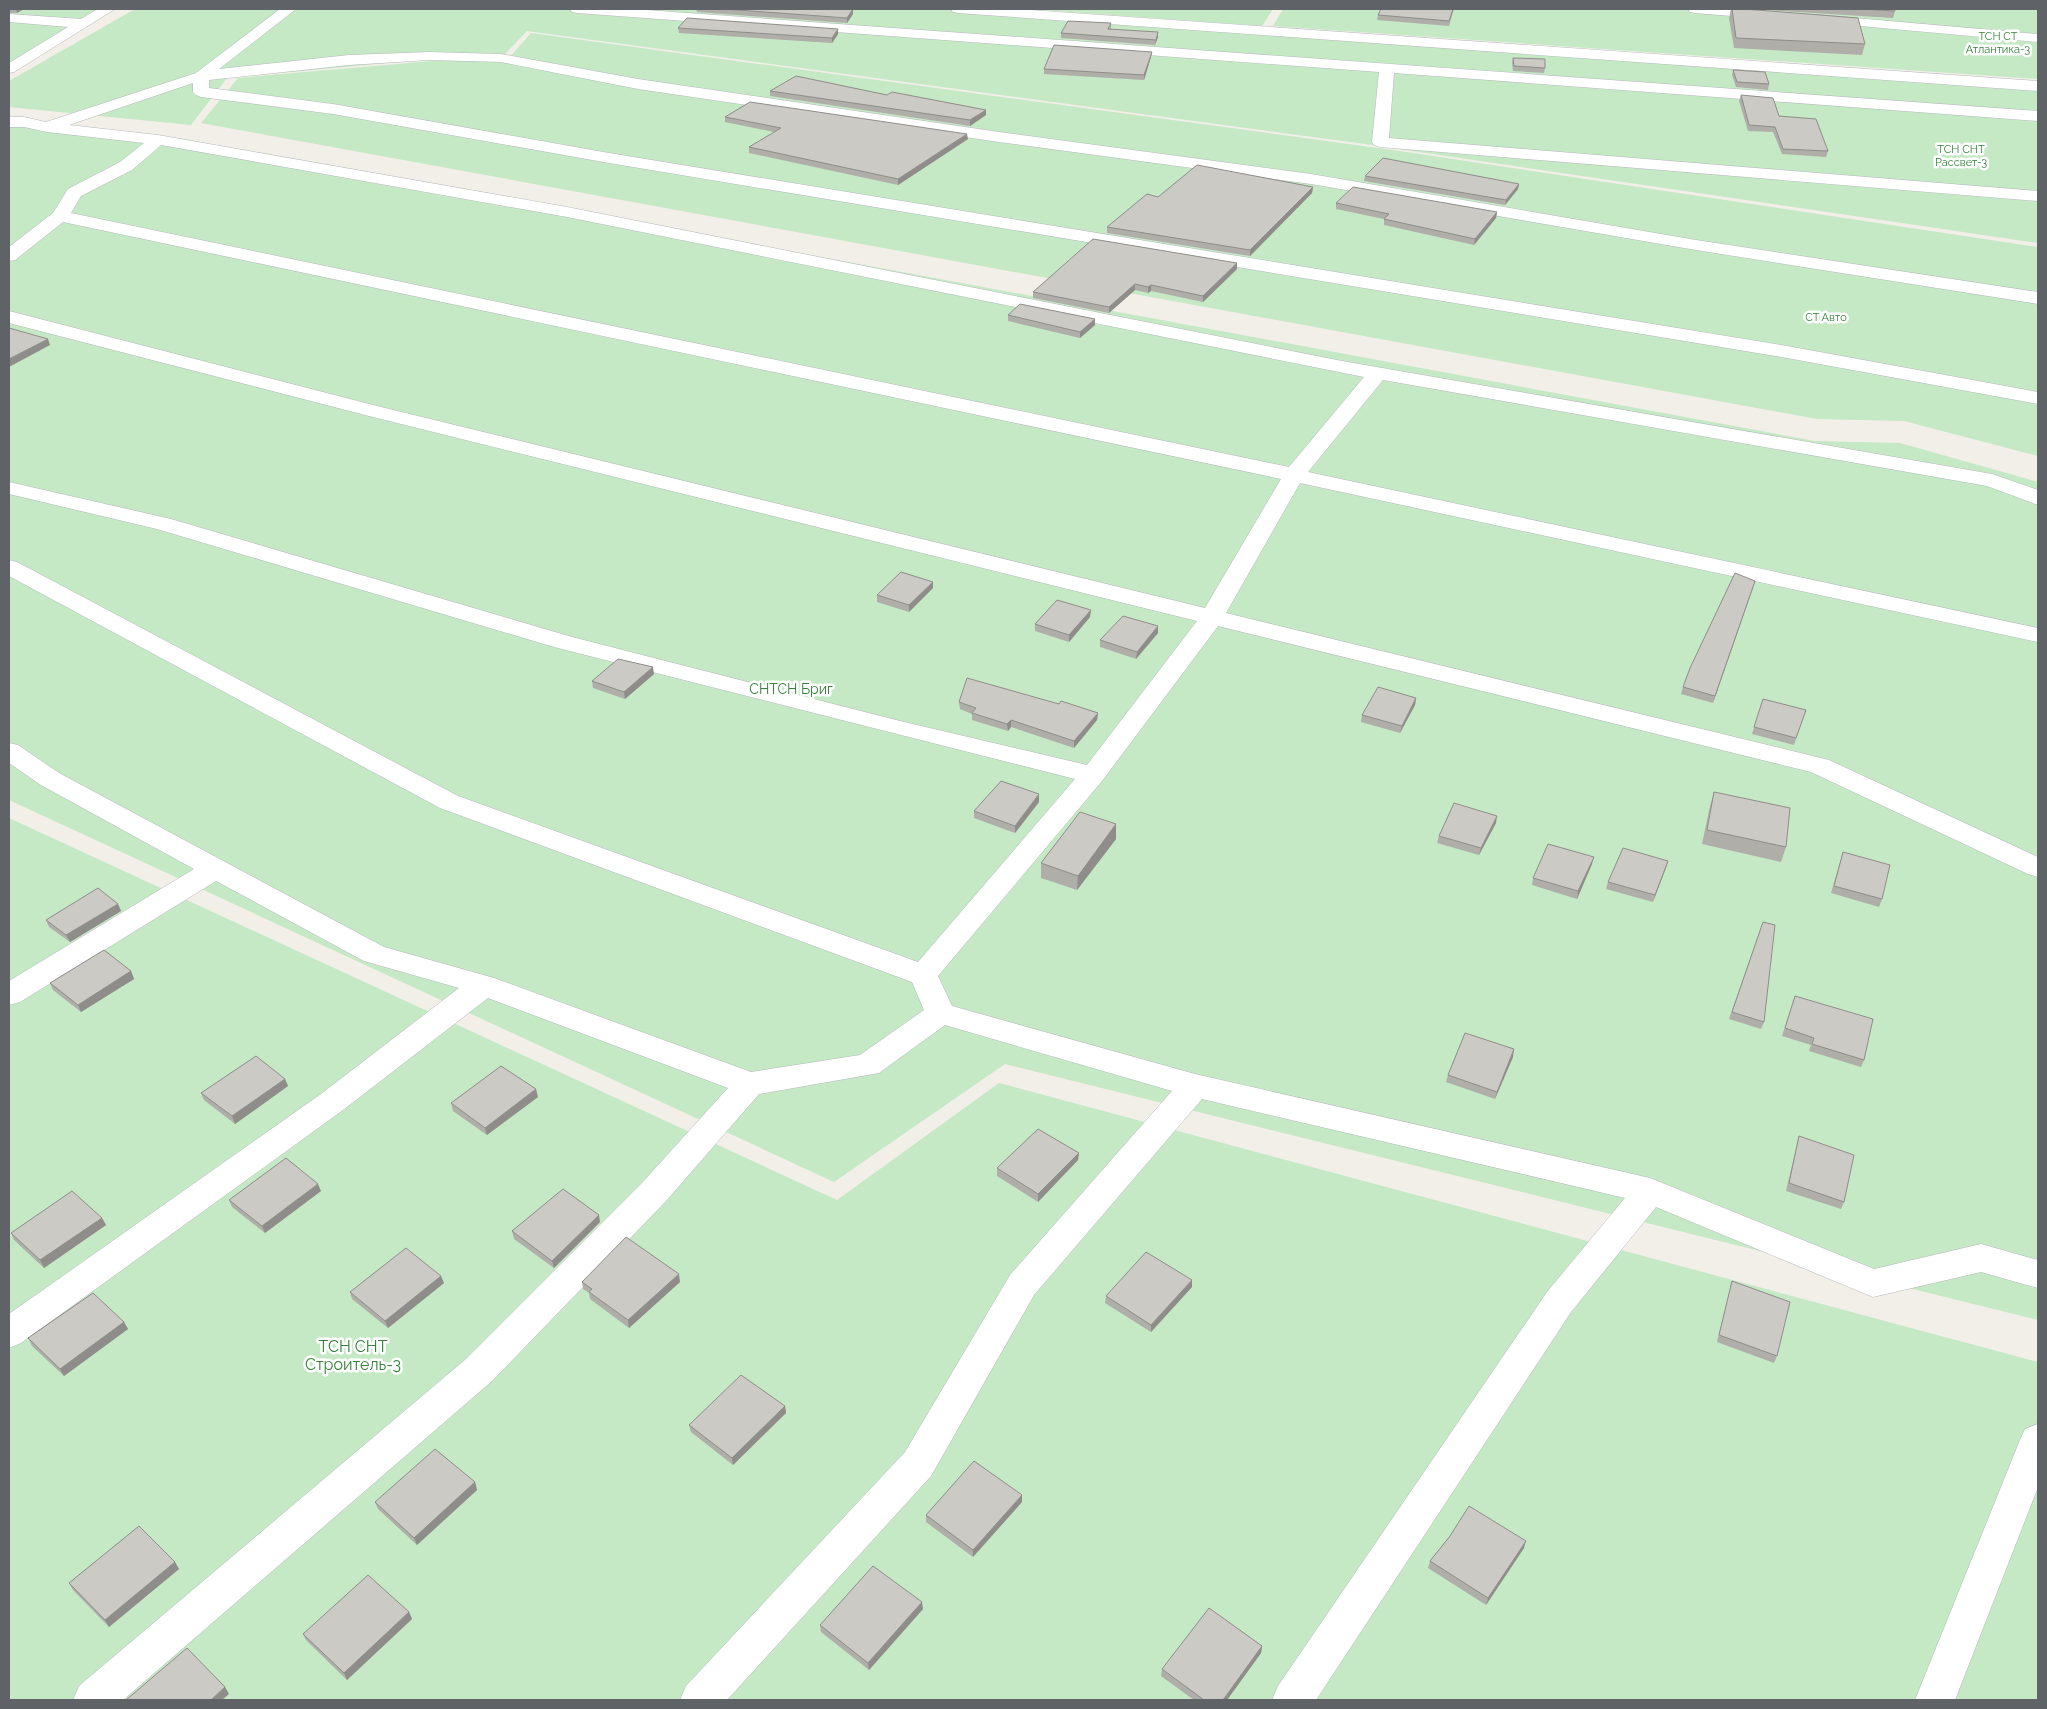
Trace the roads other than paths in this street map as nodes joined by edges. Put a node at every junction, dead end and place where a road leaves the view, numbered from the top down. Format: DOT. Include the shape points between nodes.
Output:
graph roads {
  1 [pos="108,9"];
  2 [pos="289,9"];
  3 [pos="576,9"];
  4 [pos="958,9"];
  5 [pos="1695,9"];
  6 [pos="1783,16"];
  7 [pos="9,18"];
  8 [pos="1803,18"];
  9 [pos="84,24"];
  10 [pos="2038,38"];
  11 [pos="1387,67"];
  12 [pos="9,69"];
  13 [pos="201,76"];
  14 [pos="2038,86"];
  15 [pos="2038,116"];
  16 [pos="9,122"];
  17 [pos="47,127"];
  18 [pos="158,140"];
  19 [pos="2038,196"];
  20 [pos="60,216"];
  21 [pos="9,256"];
  22 [pos="2038,298"];
  23 [pos="9,317"];
  24 [pos="1378,373"];
  25 [pos="2038,398"];
  26 [pos="1294,475"];
  27 [pos="9,488"];
  28 [pos="2038,498"];
  29 [pos="9,567"];
  30 [pos="1212,617"];
  31 [pos="2038,635"];
  32 [pos="9,750"];
  33 [pos="1093,775"];
  34 [pos="216,868"];
  35 [pos="2038,868"];
  36 [pos="923,975"];
  37 [pos="484,985"];
  38 [pos="9,995"];
  39 [pos="940,1013"];
  40 [pos="750,1084"];
  41 [pos="1196,1086"];
  42 [pos="1650,1191"];
  43 [pos="2038,1274"];
  44 [pos="9,1333"];
  45 [pos="2038,1440"];
  46 [pos="93,1700"];
  47 [pos="700,1700"];
  48 [pos="1292,1700"];
  49 [pos="1935,1700"];
  1 -- 9 [label="street"];
  2 -- 13 [label="street"];
  3 -- 11 [label="street"];
  4 -- 14 [label="street" via="1213,21"];
  5 -- 6 [label="street"];
  7 -- 9 [label="street"];
  8 -- 10 [label="street"];
  9 -- 12 [label="street"];
  11 -- 15 [label="street"];
  11 -- 19 [label="street" via="1380,142"];
  13 -- 17 [label="street"];
  13 -- 22 [label="street" via="349,60 429,56 501,58 647,85 1312,178 1696,246"];
  13 -- 25 [label="street" via="201,92 333,109 609,158 1788,352"];
  16 -- 17 [label="street"];
  17 -- 18 [label="street"];
  18 -- 20 [label="street" via="126,166 74,193"];
  18 -- 24 [label="street" via="567,212"];
  20 -- 21 [label="street"];
  20 -- 26 [label="street"];
  23 -- 30 [label="street" via="367,409"];
  24 -- 26 [label="street"];
  24 -- 28 [label="street" via="1992,480"];
  26 -- 30 [label="street"];
  26 -- 31 [label="street"];
  27 -- 33 [label="street" via="163,524 563,642"];
  29 -- 36 [label="street" via="449,802"];
  30 -- 33 [label="street"];
  30 -- 35 [label="street" via="1820,766"];
  32 -- 34 [label="street" via="50,779"];
  33 -- 36 [label="street"];
  34 -- 37 [label="street" via="374,954"];
  34 -- 38 [label="street"];
  36 -- 39 [label="street"];
  37 -- 40 [label="street"];
  37 -- 44 [label="street" via="332,1102"];
  39 -- 40 [label="street" via="868,1065"];
  39 -- 41 [label="street"];
  40 -- 46 [label="street" via="654,1192 480,1370"];
  41 -- 42 [label="street"];
  41 -- 47 [label="street" via="1022,1285 918,1464"];
  42 -- 43 [label="street" via="1872,1283 1981,1258"];
  42 -- 48 [label="street" via="1559,1302"];
  45 -- 49 [label="street"];
}
